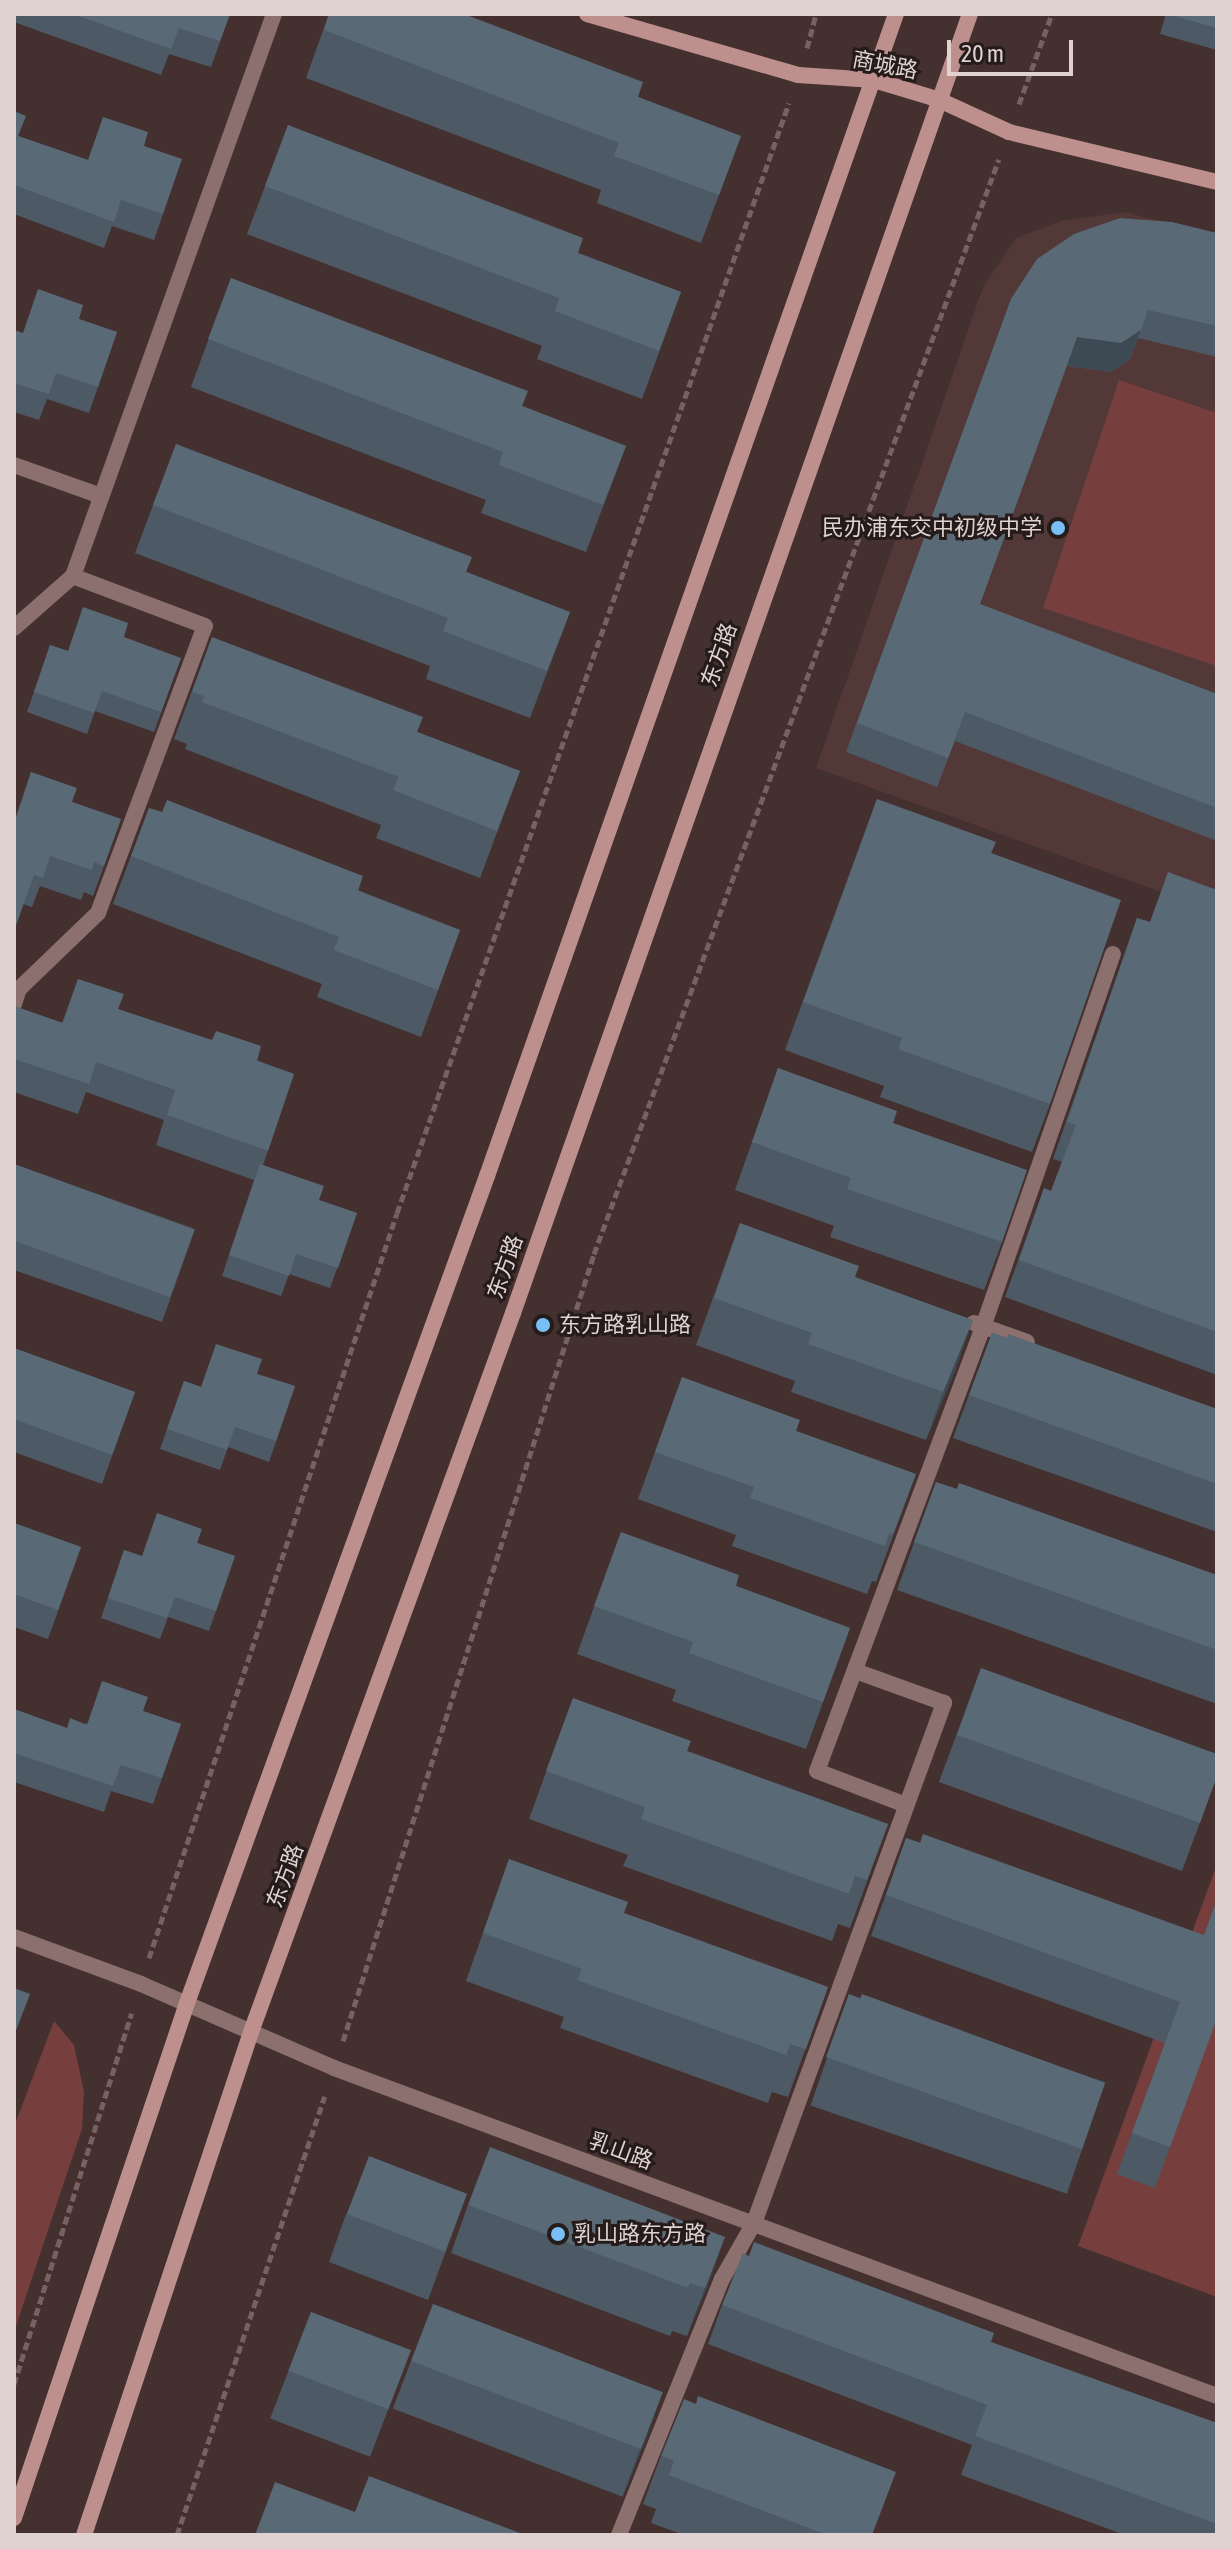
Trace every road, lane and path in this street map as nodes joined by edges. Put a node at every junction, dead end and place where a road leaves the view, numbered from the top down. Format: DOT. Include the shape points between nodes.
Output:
graph roads {
  1 [pos="274,14"];
  2 [pos="587,14"];
  3 [pos="816,14"];
  4 [pos="896,14"];
  5 [pos="970,14"];
  6 [pos="1052,14"];
  7 [pos="798,75"];
  8 [pos="874,80"];
  9 [pos="937,99"];
  10 [pos="1009,132"];
  11 [pos="1217,182"];
  12 [pos="14,465"];
  13 [pos="101,496"];
  14 [pos="73,576"];
  15 [pos="14,628"];
  16 [pos="1113,954"];
  17 [pos="14,1004"];
  18 [pos="954,1316"];
  19 [pos="983,1327"];
  20 [pos="1042,1347"];
  21 [pos="855,1671"];
  22 [pos="906,1805"];
  23 [pos="14,1937"];
  24 [pos="141,1984"];
  25 [pos="187,2003"];
  26 [pos="251,2032"];
  27 [pos="334,2068"];
  28 [pos="754,2223"];
  29 [pos="14,2384"];
  30 [pos="1217,2396"];
  31 [pos="14,2518"];
  32 [pos="84,2535"];
  33 [pos="177,2535"];
  34 [pos="619,2535"];
  1 -- 13 [label="street"];
  2 -- 7 [label="main road, 商城路"];
  3 -- 7 [label="path"];
  4 -- 8 [label="main road, 东方路"];
  5 -- 9 [label="main road, 东方路"];
  6 -- 10 [label="path"];
  7 -- 8 [label="main road, 商城路"];
  7 -- 24 [label="path" via="397,1213"];
  8 -- 9 [label="main road, 商城路"];
  8 -- 25 [label="main road, 东方路" via="487,1176"];
  9 -- 10 [label="main road, 商城路"];
  9 -- 26 [label="main road, 东方路" via="513,1313"];
  10 -- 11 [label="main road, 商城路"];
  10 -- 27 [label="path" via="594,1254"];
  12 -- 13 [label="street"];
  13 -- 14 [label="street"];
  14 -- 15 [label="street"];
  14 -- 17 [label="street" via="205,626 98,913 19,989"];
  16 -- 19 [label="street"];
  18 -- 19 [label="street"];
  19 -- 20 [label="street"];
  19 -- 21 [label="street"];
  21 -- 22 [label="street" via="817,1771"];
  21 -- 22 [label="street" via="944,1703"];
  22 -- 28 [label="street"];
  23 -- 24 [label="street, 乳山路"];
  24 -- 25 [label="street, 乳山路"];
  24 -- 29 [label="path"];
  25 -- 26 [label="street, 乳山路"];
  25 -- 31 [label="main road, 东方路"];
  26 -- 27 [label="street, 乳山路"];
  26 -- 32 [label="main road, 东方路"];
  27 -- 28 [label="street, 乳山路"];
  27 -- 33 [label="path"];
  28 -- 30 [label="street, 乳山路"];
  28 -- 34 [label="street" via="722,2279"];
}
